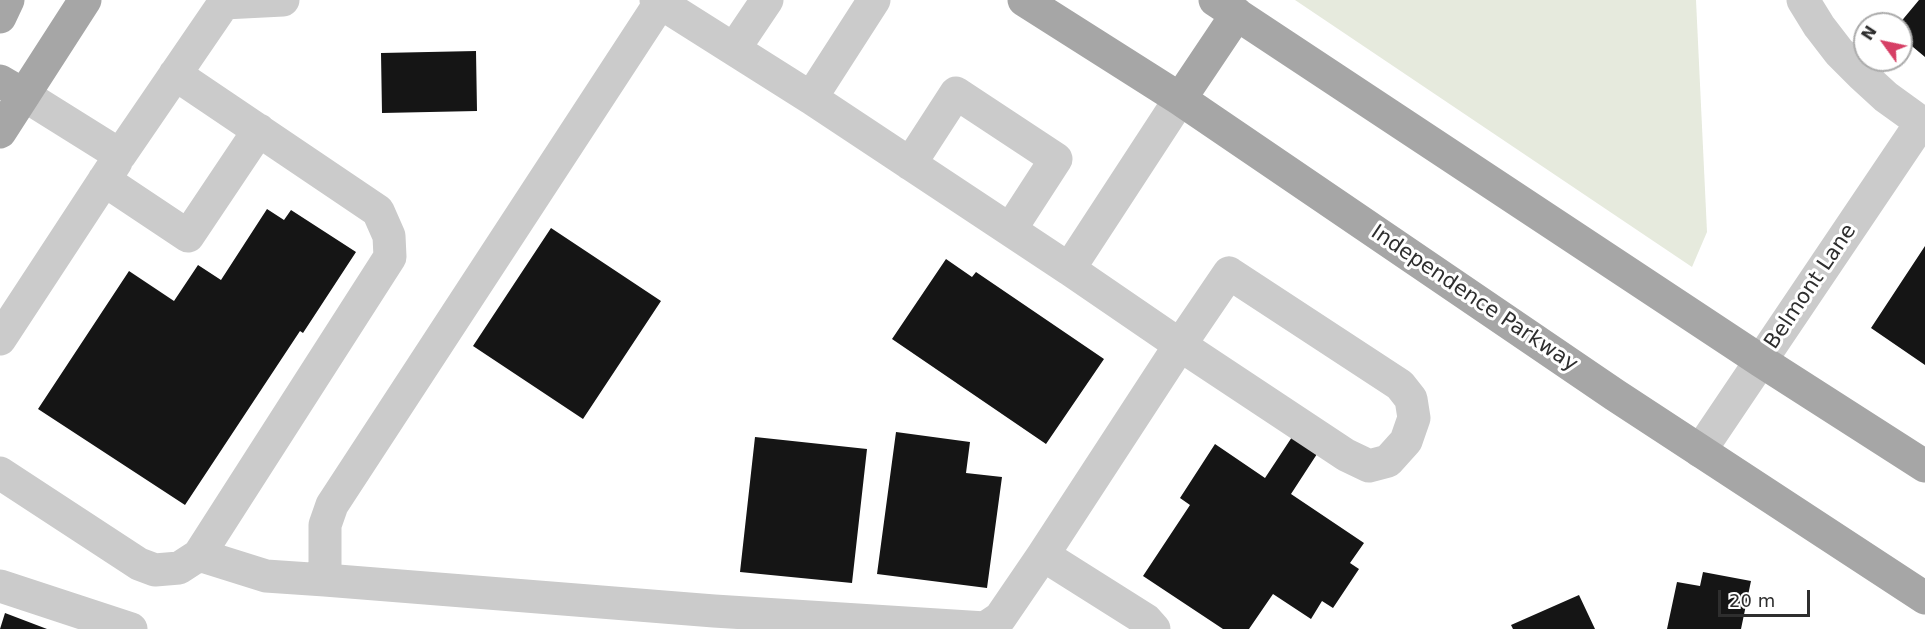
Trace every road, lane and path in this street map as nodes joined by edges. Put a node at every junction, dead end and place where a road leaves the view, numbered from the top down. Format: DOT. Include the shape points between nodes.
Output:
graph roads {
  1 [pos="8,0"];
  2 [pos="85,0"];
  3 [pos="283,0"];
  4 [pos="767,0"];
  5 [pos="874,0"];
  6 [pos="1024,0"];
  7 [pos="1803,0"];
  8 [pos="658,1"];
  9 [pos="226,2"];
  10 [pos="1226,7"];
  11 [pos="0,17"];
  12 [pos="734,50"];
  13 [pos="175,74"];
  14 [pos="12,88"];
  15 [pos="811,98"];
  16 [pos="1180,99"];
  17 [pos="1923,124"];
  18 [pos="260,130"];
  19 [pos="0,132"];
  20 [pos="910,164"];
  21 [pos="112,167"];
  22 [pos="1010,230"];
  23 [pos="1069,269"];
  24 [pos="0,339"];
  25 [pos="1180,345"];
  26 [pos="1761,361"];
  27 [pos="1700,450"];
  28 [pos="1925,466"];
  29 [pos="0,473"];
  30 [pos="199,555"];
  31 [pos="1043,555"];
  32 [pos="326,579"];
  33 [pos="0,586"];
  34 [pos="1925,598"];
  35 [pos="131,629"];
  36 [pos="1154,629"];
  1 -- 11 [label="main road"];
  2 -- 14 [label="main road"];
  3 -- 9 [label="street"];
  4 -- 12 [label="street"];
  5 -- 15 [label="street"];
  6 -- 16 [label="main road, Independence Parkway"];
  7 -- 17 [label="street" via="1819,26 1862,75"];
  8 -- 12 [label="street"];
  8 -- 32 [label="street" via="332,505 325,525"];
  9 -- 13 [label="street"];
  10 -- 16 [label="main road"];
  10 -- 26 [label="main road"];
  12 -- 15 [label="street"];
  13 -- 18 [label="street"];
  13 -- 21 [label="street"];
  14 -- 19 [label="main road"];
  14 -- 21 [label="street"];
  15 -- 20 [label="street"];
  16 -- 23 [label="street"];
  16 -- 27 [label="main road, Independence Parkway"];
  17 -- 26 [label="street, Belmont Lane"];
  18 -- 21 [label="street" via="188,237"];
  18 -- 30 [label="street" via="378,211 389,236 390,257"];
  20 -- 22 [label="street"];
  20 -- 22 [label="street" via="956,93 1056,159"];
  21 -- 24 [label="street"];
  22 -- 23 [label="street"];
  23 -- 25 [label="street"];
  25 -- 25 [label="street" via="1346,455 1369,466 1388,461 1406,441 1414,418 1411,399 1400,385 1229,273"];
  25 -- 31 [label="street"];
  26 -- 27 [label="street, Belmont Lane"];
  26 -- 28 [label="main road"];
  27 -- 34 [label="main road, Independence Parkway"];
  29 -- 30 [label="street" via="139,564 155,570 179,568"];
  30 -- 32 [label="street" via="266,576"];
  31 -- 32 [label="street" via="1000,618 985,628 714,611"];
  31 -- 36 [label="street" via="1146,620"];
  33 -- 35 [label="street"];
}
